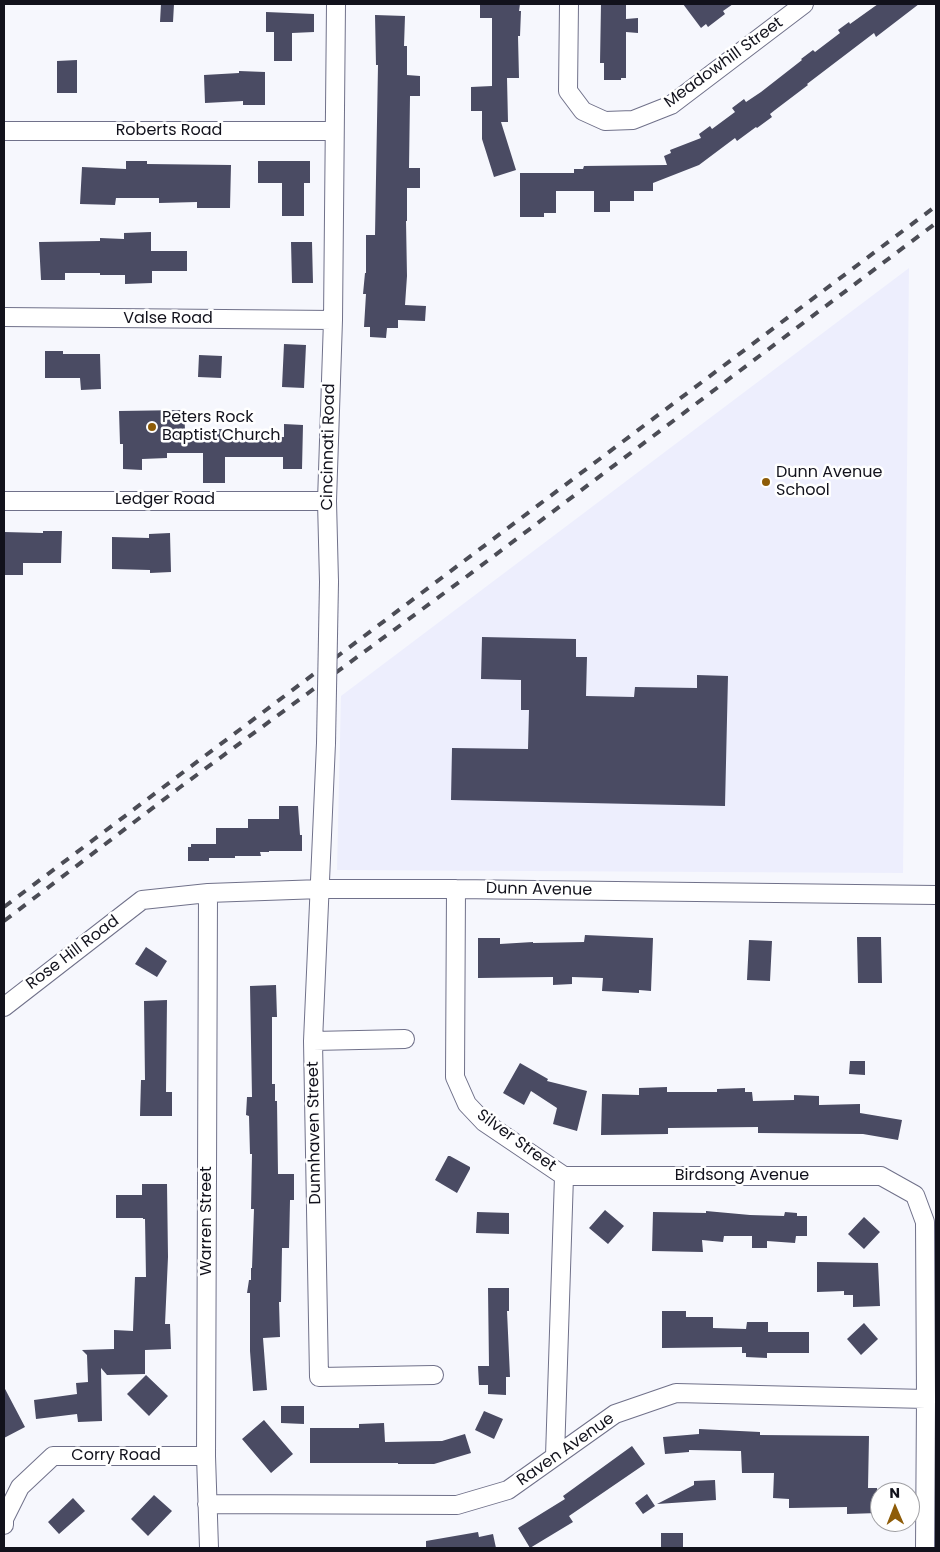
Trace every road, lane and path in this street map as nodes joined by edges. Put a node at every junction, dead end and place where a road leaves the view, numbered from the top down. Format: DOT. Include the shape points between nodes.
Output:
graph roads {
  1 [pos="336,4"];
  2 [pos="569,4"];
  3 [pos="804,4"];
  4 [pos="4,131"];
  5 [pos="334,131"];
  6 [pos="4,318"];
  7 [pos="333,320"];
  8 [pos="4,501"];
  9 [pos="327,501"];
  10 [pos="321,889"];
  11 [pos="456,889"];
  12 [pos="208,893"];
  13 [pos="936,895"];
  14 [pos="142,900"];
  15 [pos="4,1006"];
  16 [pos="405,1039"];
  17 [pos="313,1041"];
  18 [pos="564,1176"];
  19 [pos="434,1375"];
  20 [pos="926,1398"];
  21 [pos="206,1456"];
  22 [pos="555,1456"];
  23 [pos="207,1504"];
  24 [pos="4,1525"];
  25 [pos="209,1548"];
  26 [pos="925,1548"];
  1 -- 5 [label="street, Cincinnati Road"];
  2 -- 3 [label="street, Meadowhill Street" via="568,91 583,111 605,121 633,120 671,105"];
  4 -- 5 [label="street, Roberts Road"];
  5 -- 7 [label="street, Cincinnati Road"];
  6 -- 7 [label="street, Valse Road"];
  7 -- 9 [label="street, Cincinnati Road"];
  8 -- 9 [label="street, Ledger Road"];
  9 -- 10 [label="street, Cincinnati Road, bridge" via="329,582"];
  10 -- 11 [label="street, Dunn Avenue"];
  10 -- 12 [label="street, Dunn Avenue"];
  10 -- 17 [label="street, Dunnhaven Street"];
  11 -- 13 [label="street, Dunn Avenue"];
  11 -- 18 [label="street, Silver Street" via="454,1077 466,1104 484,1122"];
  12 -- 14 [label="street, Dunn Avenue"];
  12 -- 21 [label="street, Warren Street"];
  14 -- 15 [label="street, Rose Hill Road"];
  16 -- 17 [label="street"];
  17 -- 19 [label="street, Dunnhaven Street" via="319,1377"];
  18 -- 20 [label="street, Birdsong Avenue" via="881,1176 915,1195 925,1222"];
  18 -- 22 [label="street, Silver Street"];
  20 -- 22 [label="street, Raven Avenue" via="676,1393 616,1414"];
  20 -- 26 [label="street"];
  21 -- 23 [label="street, Warren Street"];
  21 -- 24 [label="street, Corry Road" via="54,1456 20,1487"];
  22 -- 23 [label="street, Raven Avenue" via="508,1490 457,1505"];
  23 -- 25 [label="street, Warren Street"];
}
